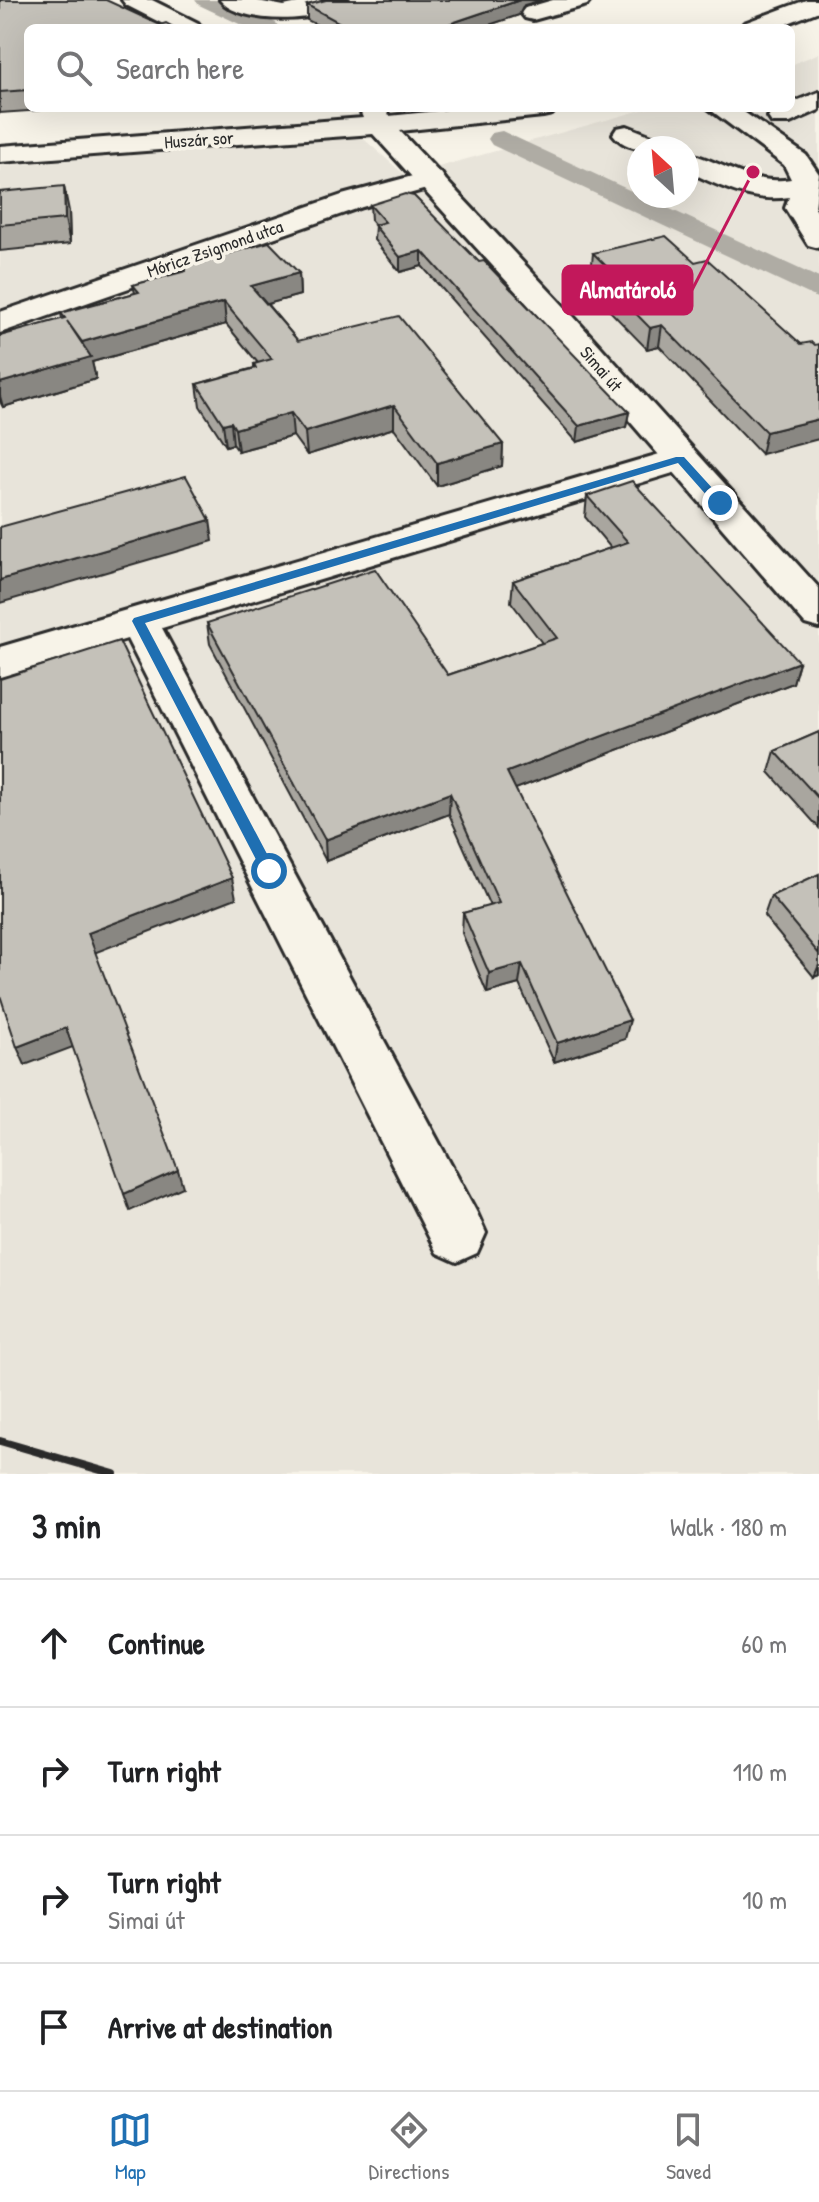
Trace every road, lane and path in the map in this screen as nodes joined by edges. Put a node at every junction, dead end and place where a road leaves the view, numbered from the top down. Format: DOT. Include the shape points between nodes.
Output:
graph roads {
  1 [pos="134,0"];
  2 [pos="232,0"];
  3 [pos="336,0"];
  4 [pos="579,0"];
  5 [pos="819,3"];
  6 [pos="531,14"];
  7 [pos="181,24"];
  8 [pos="764,24"];
  9 [pos="819,28"];
  10 [pos="795,37"];
  11 [pos="819,100"];
  12 [pos="795,111"];
  13 [pos="271,112"];
  14 [pos="510,112"];
  15 [pos="727,112"];
  16 [pos="792,112"];
  17 [pos="502,113"];
  18 [pos="376,117"];
  19 [pos="781,117"];
  20 [pos="627,134"];
  21 [pos="0,136"];
  22 [pos="631,136"];
  23 [pos="0,154"];
  24 [pos="442,159"];
  25 [pos="699,166"];
  26 [pos="813,184"];
  27 [pos="819,239"];
  28 [pos="0,323"];
  29 [pos="680,459"];
  30 [pos="819,614"];
  31 [pos="138,621"];
  32 [pos="0,662"];
  33 [pos="457,1233"];
  1 -- 7 [label="main road"];
  2 -- 3 [label="main road" via="259,13 295,13"];
  4 -- 6 [label="main road"];
  5 -- 8 [label="main road"];
  9 -- 10 [label="main road"];
  11 -- 12 [label="main road"];
  13 -- 21 [label="main road, Huszár sor"];
  14 -- 17 [label="main road"];
  15 -- 26 [label="main road" via="796,161"];
  16 -- 19 [label="main road"];
  17 -- 18 [label="main road"];
  17 -- 24 [label="main road, Móricz Zsigmond utca" via="466,129"];
  18 -- 23 [label="main road, Huszár sor"];
  18 -- 24 [label="main road, Simai út"];
  20 -- 22 [label="main road"];
  24 -- 28 [label="main road, Móricz Zsigmond utca" via="352,201"];
  24 -- 29 [label="main road, Simai út"];
  25 -- 26 [label="main road" via="742,186 777,190"];
  26 -- 27 [label="main road" via="800,208"];
  29 -- 30 [label="main road, Simai út"];
  29 -- 31 [label="main road"];
  31 -- 32 [label="main road"];
  31 -- 33 [label="main road"];
}
